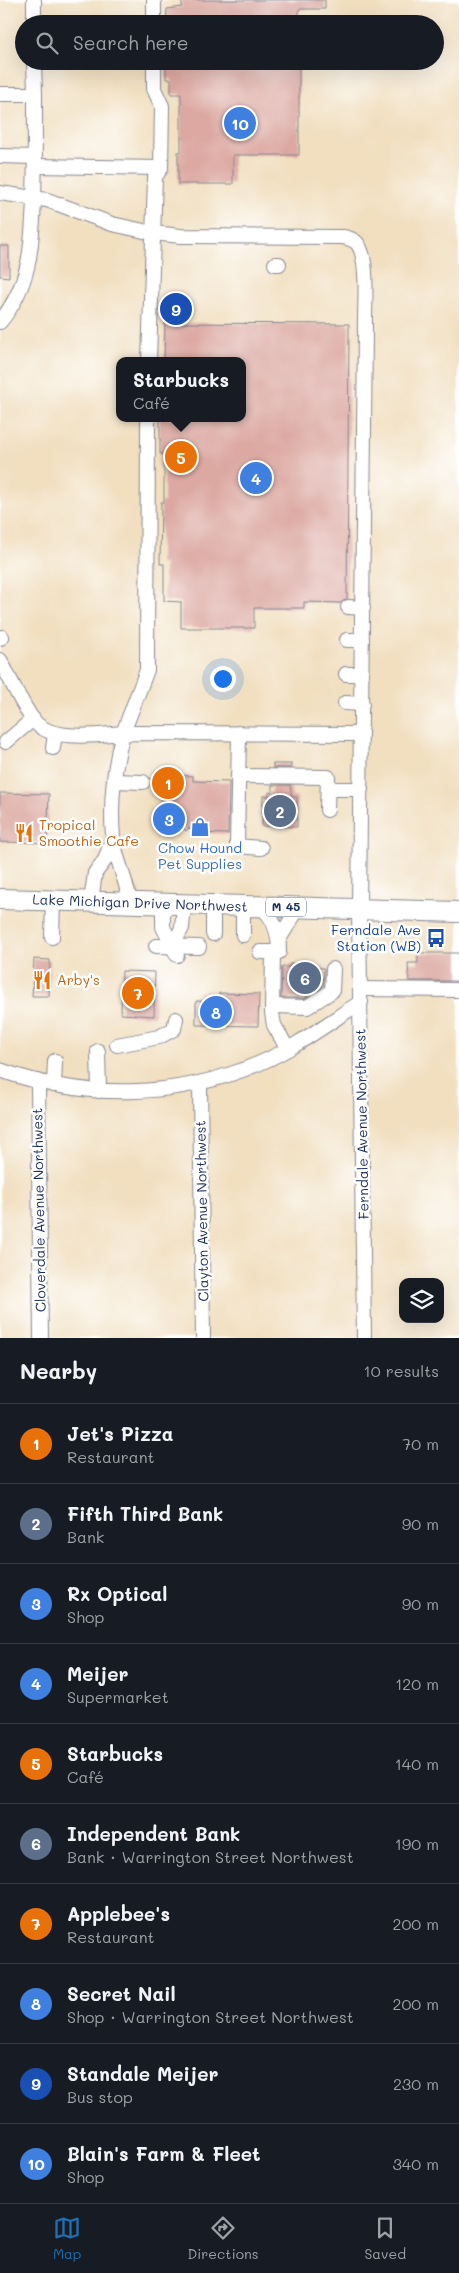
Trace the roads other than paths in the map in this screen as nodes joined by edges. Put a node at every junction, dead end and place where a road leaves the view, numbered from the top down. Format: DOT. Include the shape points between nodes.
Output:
graph roads {
  1 [pos="34,0"];
  2 [pos="154,0"];
  3 [pos="34,15"];
  4 [pos="154,15"];
  5 [pos="34,70"];
  6 [pos="154,70"];
  7 [pos="0,94"];
  8 [pos="35,94"];
  9 [pos="0,156"];
  10 [pos="35,161"];
  11 [pos="161,168"];
  12 [pos="0,193"];
  13 [pos="34,198"];
  14 [pos="153,233"];
  15 [pos="4,319"];
  16 [pos="149,357"];
  17 [pos="148,422"];
  18 [pos="348,607"];
  19 [pos="363,608"];
  20 [pos="347,640"];
  21 [pos="362,640"];
  22 [pos="0,660"];
  23 [pos="346,674"];
  24 [pos="362,674"];
  25 [pos="344,703"];
  26 [pos="362,704"];
  27 [pos="33,719"];
  28 [pos="123,733"];
  29 [pos="238,733"];
  30 [pos="55,734"];
  31 [pos="361,734"];
  32 [pos="6,742"];
  33 [pos="53,748"];
  34 [pos="236,771"];
  35 [pos="114,781"];
  36 [pos="142,782"];
  37 [pos="328,789"];
  38 [pos="361,789"];
  39 [pos="327,810"];
  40 [pos="113,837"];
  41 [pos="262,848"];
  42 [pos="0,899"];
  43 [pos="53,901"];
  44 [pos="91,901"];
  45 [pos="130,903"];
  46 [pos="163,904"];
  47 [pos="184,905"];
  48 [pos="213,905"];
  49 [pos="252,906"];
  50 [pos="302,907"];
  51 [pos="360,909"];
  52 [pos="459,912"];
  53 [pos="213,934"];
  54 [pos="243,935"];
  55 [pos="52,937"];
  56 [pos="156,946"];
  57 [pos="199,947"];
  58 [pos="276,949"];
  59 [pos="175,950"];
  60 [pos="333,968"];
  61 [pos="459,990"];
  62 [pos="361,996"];
  63 [pos="272,1006"];
  64 [pos="176,1019"];
  65 [pos="117,1045"];
  66 [pos="287,1048"];
  67 [pos="98,1051"];
  68 [pos="56,1061"];
  69 [pos="0,1070"];
  70 [pos="208,1076"];
  71 [pos="38,1081"];
  72 [pos="54,1085"];
  73 [pos="98,1090"];
  74 [pos="41,1338"];
  75 [pos="203,1338"];
  76 [pos="364,1338"];
  1 -- 3 [label="street"];
  2 -- 4 [label="street"];
  5 -- 8 [label="street"];
  6 -- 11 [label="street" via="154,89 162,106"];
  7 -- 8 [label="street"];
  8 -- 10 [label="street"];
  9 -- 10 [label="street"];
  10 -- 11 [label="street"];
  10 -- 13 [label="street"];
  11 -- 14 [label="street" via="155,176"];
  12 -- 13 [label="street, Ferndale Avenue Northwest"];
  13 -- 14 [label="street, Ferndale Avenue Northwest" via="58,203 122,227"];
  13 -- 15 [label="street" via="34,261 24,291"];
  14 -- 16 [label="street"];
  14 -- 19 [label="street, Ferndale Avenue Northwest" via="343,237 354,240 359,247 364,274"];
  17 -- 28 [label="street" via="147,670"];
  18 -- 19 [label="street"];
  19 -- 21 [label="street, Ferndale Avenue Northwest"];
  20 -- 21 [label="street"];
  21 -- 24 [label="street, Ferndale Avenue Northwest"];
  22 -- 27 [label="street" via="32,703"];
  23 -- 24 [label="street"];
  24 -- 26 [label="street, Ferndale Avenue Northwest"];
  25 -- 26 [label="street"];
  26 -- 31 [label="street, Ferndale Avenue Northwest"];
  27 -- 30 [label="street"];
  27 -- 32 [label="street"];
  28 -- 29 [label="street"];
  28 -- 30 [label="street"];
  28 -- 35 [label="street"];
  29 -- 31 [label="street"];
  29 -- 34 [label="street"];
  30 -- 33 [label="street"];
  31 -- 38 [label="street, Ferndale Avenue Northwest"];
  34 -- 37 [label="street" via="328,777"];
  34 -- 41 [label="street" via="235,848"];
  35 -- 36 [label="street"];
  35 -- 40 [label="street"];
  37 -- 38 [label="street"];
  37 -- 39 [label="street"];
  38 -- 51 [label="street, Ferndale Avenue Northwest"];
  40 -- 44 [label="street" via="105,860 95,873"];
  40 -- 45 [label="street"];
  42 -- 43 [label="highway, Lake Michigan Drive Northwest / M 45"];
  43 -- 44 [label="highway, Lake Michigan Drive Northwest / M 45"];
  43 -- 55 [label="street"];
  44 -- 45 [label="highway, Lake Michigan Drive Northwest / M 45"];
  45 -- 46 [label="highway, Lake Michigan Drive Northwest / M 45"];
  46 -- 47 [label="highway, Lake Michigan Drive Northwest / M 45"];
  46 -- 59 [label="street" via="164,927"];
  47 -- 48 [label="highway, Lake Michigan Drive Northwest / M 45"];
  47 -- 59 [label="street" via="182,928"];
  48 -- 49 [label="highway, Lake Michigan Drive Northwest / M 45"];
  48 -- 53 [label="street"];
  49 -- 50 [label="highway, Lake Michigan Drive Northwest / M 45"];
  49 -- 54 [label="street"];
  49 -- 58 [label="street" via="271,918"];
  50 -- 51 [label="highway, Lake Michigan Drive Northwest / M 45"];
  50 -- 58 [label="street"];
  51 -- 52 [label="highway, Lake Michigan Drive Northwest / M 45"];
  51 -- 62 [label="street, Ferndale Avenue Northwest"];
  56 -- 59 [label="street"];
  57 -- 59 [label="street"];
  58 -- 63 [label="street"];
  60 -- 63 [label="street" via="332,991 307,1007"];
  61 -- 62 [label="street"];
  62 -- 66 [label="street"];
  62 -- 76 [label="street, Ferndale Avenue Northwest"];
  63 -- 66 [label="street" via="274,1025"];
  64 -- 65 [label="street" via="174,1029 159,1037"];
  66 -- 70 [label="street" via="261,1063 238,1065"];
  67 -- 73 [label="street"];
  68 -- 72 [label="street"];
  69 -- 71 [label="street"];
  70 -- 73 [label="street" via="148,1092"];
  70 -- 75 [label="street, Clayton Avenue Northwest"];
  71 -- 72 [label="street"];
  71 -- 74 [label="street, Cloverdale Avenue Northwest"];
  72 -- 73 [label="street"];
}
